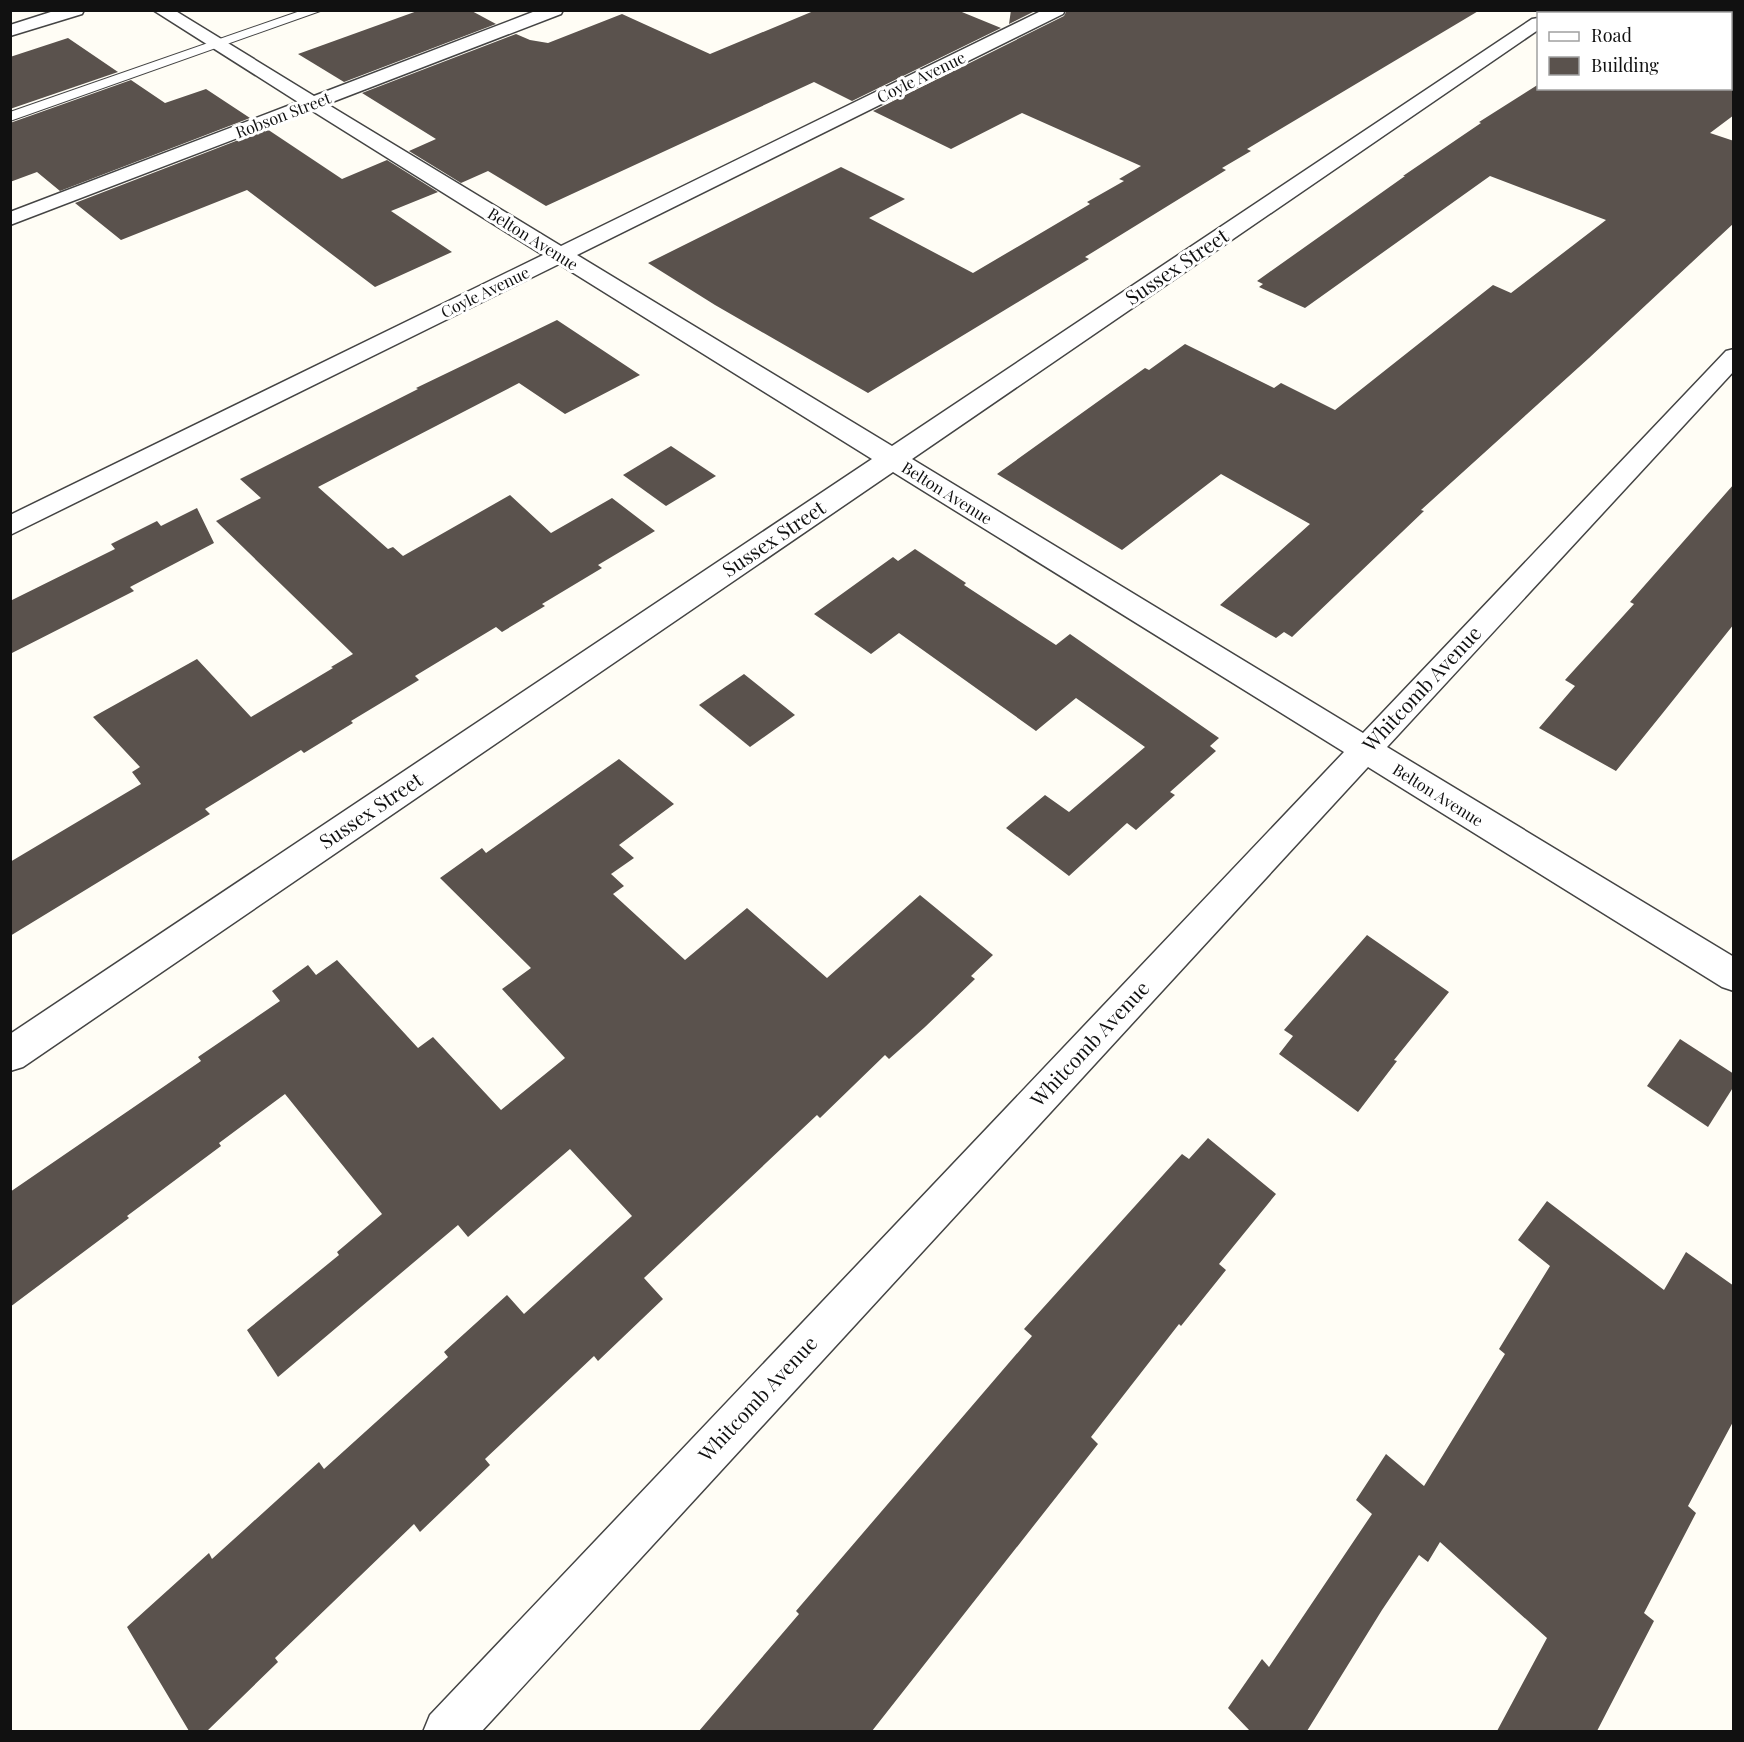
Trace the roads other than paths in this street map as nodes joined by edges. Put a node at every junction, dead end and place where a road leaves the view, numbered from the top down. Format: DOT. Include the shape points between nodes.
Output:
graph roads {
  1 [pos="76,10"];
  2 [pos="161,10"];
  3 [pos="317,10"];
  4 [pos="555,10"];
  5 [pos="1057,10"];
  6 [pos="1537,24"];
  7 [pos="10,32"];
  8 [pos="217,46"];
  9 [pos="314,103"];
  10 [pos="10,117"];
  11 [pos="10,219"];
  12 [pos="560,255"];
  13 [pos="1734,356"];
  14 [pos="892,459"];
  15 [pos="10,526"];
  16 [pos="1365,750"];
  17 [pos="1734,976"];
  18 [pos="10,1055"];
  19 [pos="447,1731"];
  1 -- 7 [label="street"];
  2 -- 8 [label="street, Belton Avenue"];
  3 -- 8 [label="lane"];
  4 -- 9 [label="street, Robson Street"];
  5 -- 12 [label="street, Coyle Avenue"];
  6 -- 14 [label="street, Sussex Street"];
  8 -- 9 [label="street, Belton Avenue"];
  8 -- 10 [label="lane"];
  9 -- 11 [label="street, Robson Street"];
  9 -- 12 [label="street, Belton Avenue"];
  12 -- 14 [label="street, Belton Avenue"];
  12 -- 15 [label="street, Coyle Avenue"];
  13 -- 16 [label="street, Whitcomb Avenue"];
  14 -- 16 [label="street, Belton Avenue"];
  14 -- 18 [label="street, Sussex Street"];
  16 -- 17 [label="street, Belton Avenue"];
  16 -- 19 [label="street, Whitcomb Avenue"];
}
